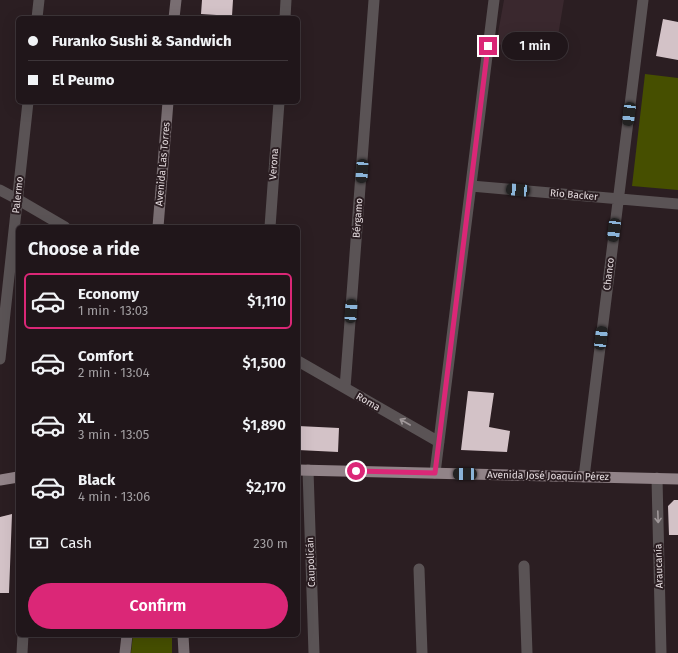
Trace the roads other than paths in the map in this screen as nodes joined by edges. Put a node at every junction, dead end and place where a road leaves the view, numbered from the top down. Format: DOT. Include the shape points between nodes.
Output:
graph roads {
  1 [pos="39,0"];
  2 [pos="176,0"];
  3 [pos="286,0"];
  4 [pos="374,0"];
  5 [pos="494,0"];
  6 [pos="642,0"];
  7 [pos="37,16"];
  8 [pos="174,16"];
  9 [pos="285,16"];
  10 [pos="28,104"];
  11 [pos="168,104"];
  12 [pos="279,104"];
  13 [pos="471,186"];
  14 [pos="0,190"];
  15 [pos="18,199"];
  16 [pos="618,199"];
  17 [pos="678,204"];
  18 [pos="62,225"];
  19 [pos="158,225"];
  20 [pos="270,225"];
  21 [pos="0,359"];
  22 [pos="300,362"];
  23 [pos="345,388"];
  24 [pos="439,442"];
  25 [pos="303,470"];
  26 [pos="435,473"];
  27 [pos="584,476"];
  28 [pos="16,477"];
  29 [pos="657,478"];
  30 [pos="678,479"];
  31 [pos="0,480"];
  32 [pos="524,566"];
  33 [pos="419,569"];
  34 [pos="23,637"];
  35 [pos="126,637"];
  36 [pos="184,637"];
  37 [pos="22,653"];
  38 [pos="125,653"];
  39 [pos="184,653"];
  40 [pos="314,653"];
  41 [pos="422,653"];
  42 [pos="527,653"];
  43 [pos="661,653"];
  1 -- 7 [label="street"];
  2 -- 8 [label="main road"];
  3 -- 9 [label="street"];
  4 -- 23 [label="street, Bérgamo"];
  5 -- 13 [label="street"];
  6 -- 16 [label="street, Chanco"];
  10 -- 15 [label="street, Palermo"];
  11 -- 19 [label="main road, Avenida Las Torres"];
  12 -- 20 [label="street, Verona"];
  13 -- 16 [label="street, Río Backer"];
  13 -- 24 [label="street"];
  14 -- 15 [label="street"];
  15 -- 18 [label="street"];
  15 -- 21 [label="street, Palermo"];
  16 -- 17 [label="street, Río Backer"];
  16 -- 27 [label="street, Chanco"];
  22 -- 23 [label="street, Roma"];
  24 -- 23 [label="street, Roma, one-way"];
  24 -- 26 [label="street"];
  25 -- 26 [label="main road, Avenida José Joaquín Pérez"];
  25 -- 40 [label="street, Caupolicán"];
  26 -- 27 [label="main road, Avenida José Joaquín Pérez"];
  27 -- 29 [label="main road, Avenida José Joaquín Pérez"];
  28 -- 31 [label="main road"];
  29 -- 30 [label="main road, Avenida José Joaquín Pérez"];
  29 -- 43 [label="street, Araucanía, one-way"];
  32 -- 42 [label="street"];
  33 -- 41 [label="street"];
  34 -- 37 [label="street"];
  35 -- 38 [label="main road"];
  36 -- 39 [label="main road"];
}
